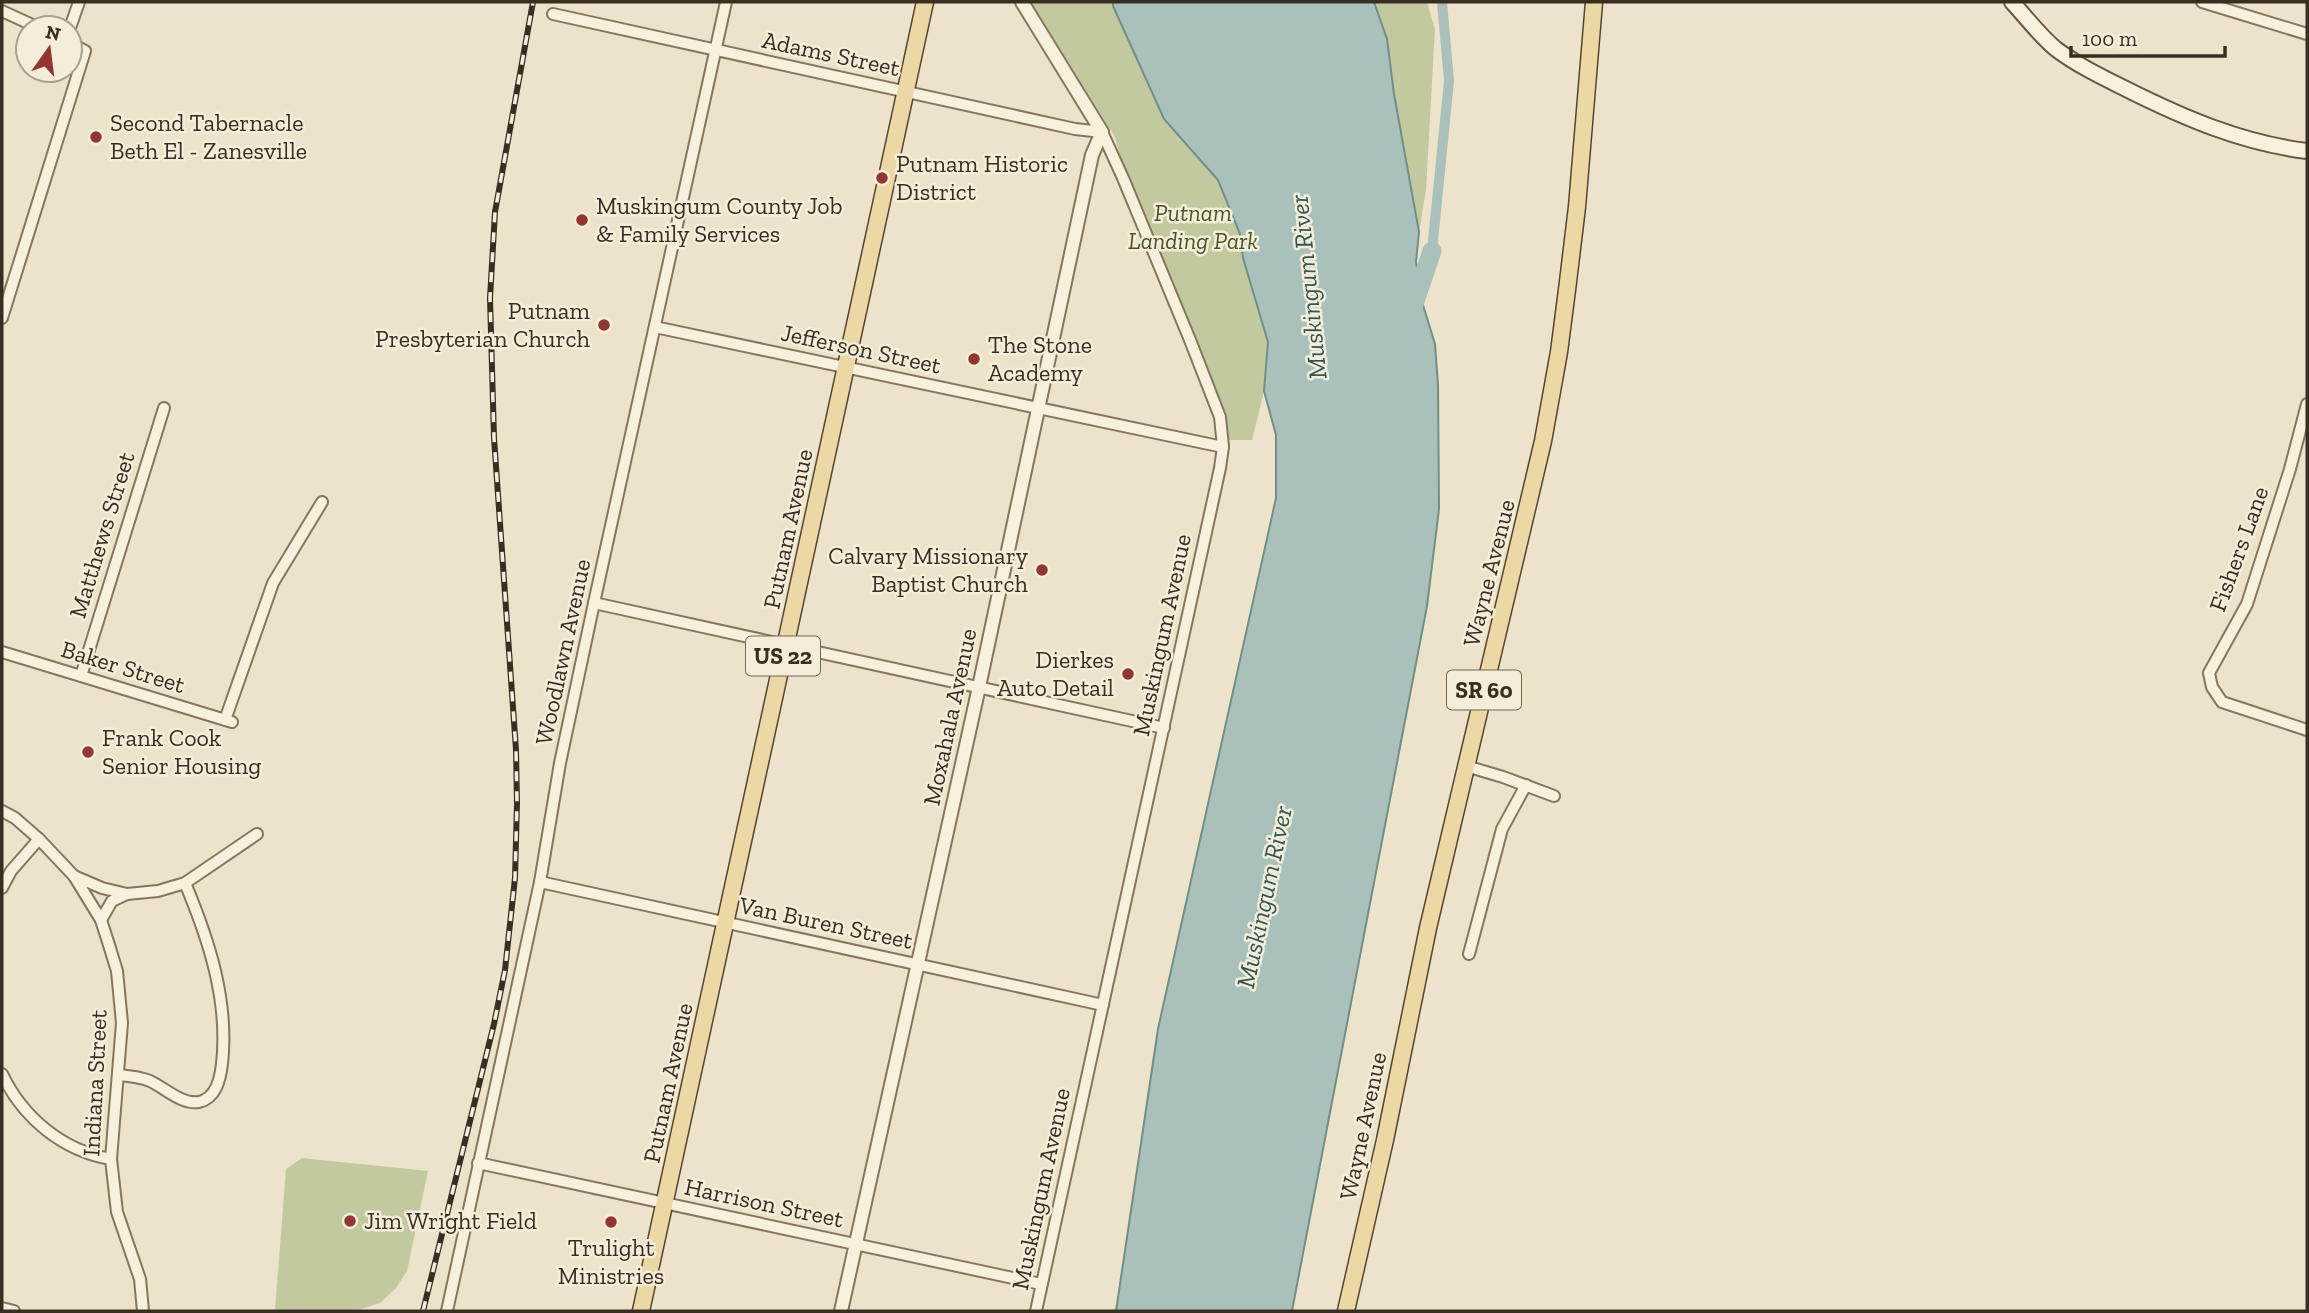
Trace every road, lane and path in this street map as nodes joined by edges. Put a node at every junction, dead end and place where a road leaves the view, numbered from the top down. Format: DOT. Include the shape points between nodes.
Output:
graph roads {
  1 [pos="726,2"];
  2 [pos="925,2"];
  3 [pos="1022,2"];
  4 [pos="1594,2"];
  5 [pos="2012,2"];
  6 [pos="2202,2"];
  7 [pos="553,14"];
  8 [pos="2307,34"];
  9 [pos="715,51"];
  10 [pos="75,84"];
  11 [pos="906,92"];
  12 [pos="1101,132"];
  13 [pos="2307,152"];
  14 [pos="2,318"];
  15 [pos="655,327"];
  16 [pos="846,367"];
  17 [pos="2307,404"];
  18 [pos="164,408"];
  19 [pos="1038,408"];
  20 [pos="1223,447"];
  21 [pos="322,502"];
  22 [pos="594,603"];
  23 [pos="786,645"];
  24 [pos="2,652"];
  25 [pos="81,676"];
  26 [pos="979,687"];
  27 [pos="1164,727"];
  28 [pos="2307,730"];
  29 [pos="1466,766"];
  30 [pos="1526,785"];
  31 [pos="1554,796"];
  32 [pos="2,811"];
  33 [pos="257,834"];
  34 [pos="39,839"];
  35 [pos="74,876"];
  36 [pos="540,882"];
  37 [pos="185,883"];
  38 [pos="2,888"];
  39 [pos="127,894"];
  40 [pos="101,920"];
  41 [pos="726,923"];
  42 [pos="1469,954"];
  43 [pos="917,965"];
  44 [pos="1103,1005"];
  45 [pos="2,1074"];
  46 [pos="119,1075"];
  47 [pos="111,1159"];
  48 [pos="478,1163"];
  49 [pos="665,1203"];
  50 [pos="855,1244"];
  51 [pos="1041,1284"];
  52 [pos="2,1308"];
  53 [pos="14,1311"];
  54 [pos="143,1311"];
  55 [pos="447,1311"];
  56 [pos="641,1311"];
  57 [pos="841,1311"];
  58 [pos="1036,1311"];
  59 [pos="1346,1311"];
  1 -- 9 [label="street, Woodlawn Avenue"];
  2 -- 11 [label="main road, Putnam Avenue / US 22"];
  3 -- 12 [label="street, Muskingum Avenue"];
  4 -- 29 [label="main road, Wayne Avenue / SR 60" via="1559,352 1533,486"];
  5 -- 13 [label="main road" via="2054,48 2104,78 2214,129"];
  6 -- 8 [label="street"];
  7 -- 9 [label="street, Adams Street"];
  9 -- 11 [label="street, Adams Street"];
  9 -- 15 [label="street, Woodlawn Avenue"];
  10 -- 14 [label="street"];
  11 -- 12 [label="street, Adams Street"];
  11 -- 16 [label="main road, Putnam Avenue / US 22"];
  12 -- 19 [label="street, Moxahala Avenue" via="1092,155"];
  12 -- 20 [label="street, Muskingum Avenue" via="1220,417"];
  15 -- 16 [label="street, Jefferson Street"];
  15 -- 22 [label="street, Woodlawn Avenue"];
  16 -- 19 [label="street, Jefferson Street"];
  16 -- 23 [label="main road, Putnam Avenue / US 22"];
  17 -- 28 [label="street, Fishers Lane" via="2247,604 2209,673 2211,687 2222,702"];
  18 -- 25 [label="street, Matthews Street"];
  19 -- 20 [label="street, Jefferson Street"];
  19 -- 26 [label="street, Moxahala Avenue"];
  20 -- 27 [label="street, Muskingum Avenue"];
  21 -- 25 [label="street, Baker Street" via="273,583 228,721"];
  22 -- 23 [label="street"];
  22 -- 36 [label="street, Woodlawn Avenue"];
  23 -- 26 [label="street"];
  23 -- 41 [label="main road, Putnam Avenue / US 22"];
  24 -- 25 [label="street, Baker Street"];
  26 -- 27 [label="street"];
  26 -- 43 [label="street, Moxahala Avenue"];
  27 -- 44 [label="street, Muskingum Avenue"];
  29 -- 30 [label="street"];
  29 -- 59 [label="main road, Wayne Avenue / SR 60"];
  30 -- 31 [label="street"];
  30 -- 42 [label="street" via="1502,829"];
  32 -- 34 [label="street, Indiana Street"];
  33 -- 37 [label="street"];
  34 -- 35 [label="street, Indiana Street"];
  34 -- 38 [label="street"];
  35 -- 39 [label="street"];
  35 -- 40 [label="street, Indiana Street"];
  36 -- 41 [label="street, Van Buren Street"];
  36 -- 48 [label="street, Woodlawn Avenue"];
  37 -- 39 [label="street"];
  37 -- 46 [label="street" via="217,978 224,1036 218,1082 211,1096 195,1103 150,1081"];
  39 -- 40 [label="street" via="112,901"];
  40 -- 46 [label="street, Indiana Street" via="117,971 122,1023"];
  41 -- 43 [label="street, Van Buren Street"];
  41 -- 49 [label="main road, Putnam Avenue / US 22"];
  43 -- 44 [label="street, Van Buren Street"];
  43 -- 50 [label="street, Moxahala Avenue"];
  44 -- 51 [label="street, Muskingum Avenue"];
  45 -- 47 [label="street" via="20,1103 54,1136 77,1150"];
  46 -- 47 [label="street, Indiana Street"];
  47 -- 54 [label="street, Indiana Street" via="117,1212 140,1279"];
  48 -- 49 [label="street, Harrison Street"];
  48 -- 55 [label="street, Woodlawn Avenue"];
  49 -- 50 [label="street, Harrison Street"];
  49 -- 56 [label="main road, Putnam Avenue / US 22"];
  50 -- 51 [label="street, Harrison Street"];
  50 -- 57 [label="street, Moxahala Avenue"];
  51 -- 58 [label="street, Muskingum Avenue"];
  52 -- 53 [label="street"];
}
